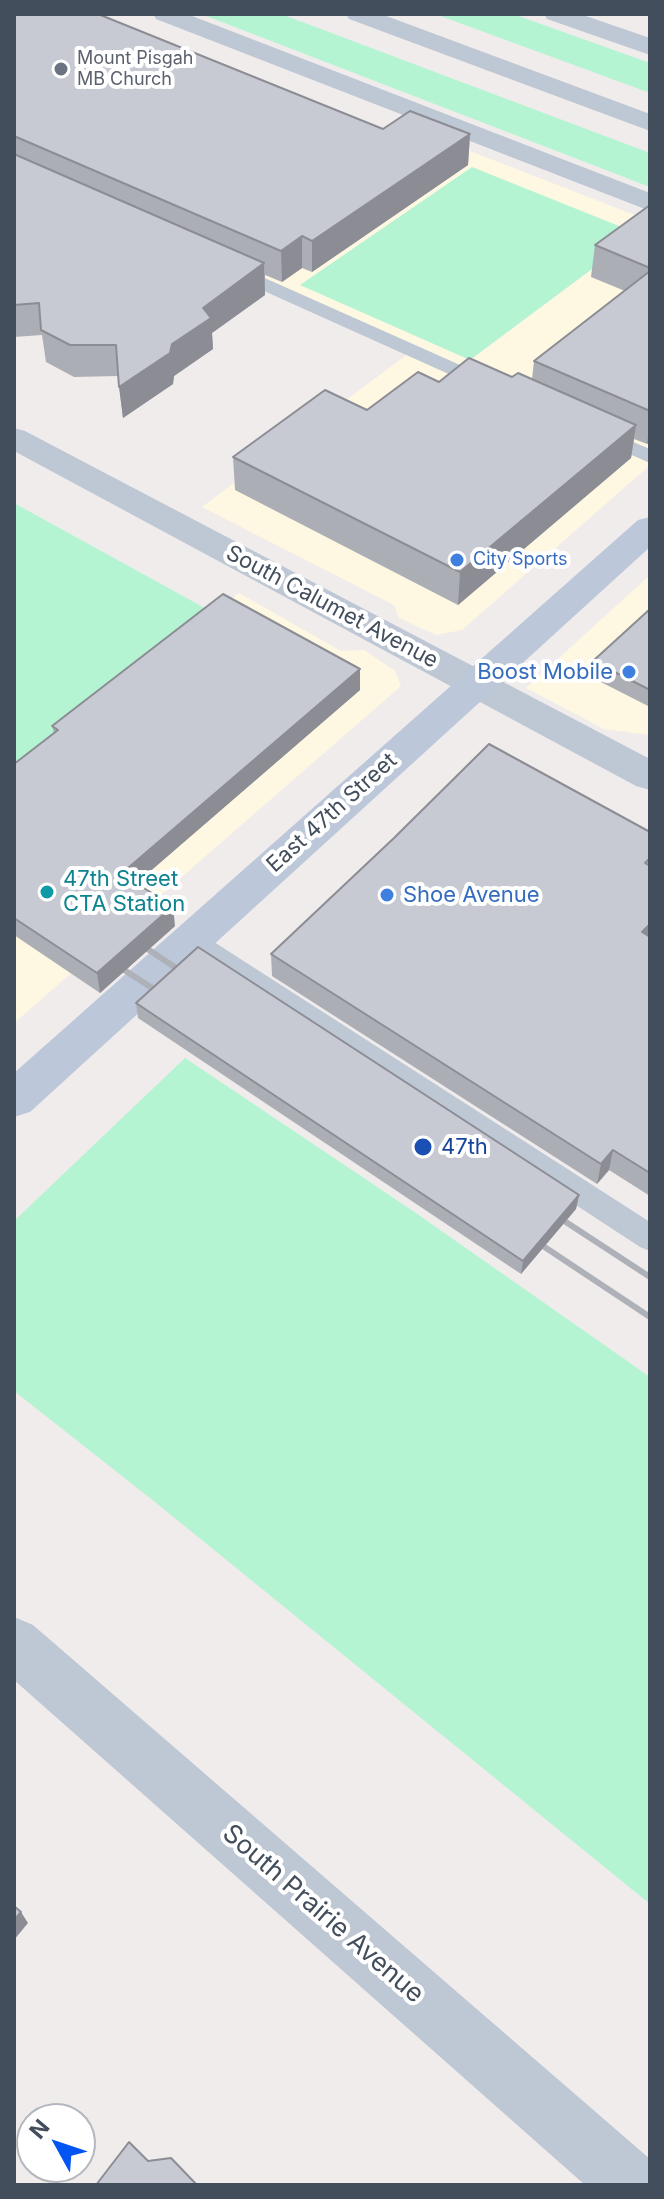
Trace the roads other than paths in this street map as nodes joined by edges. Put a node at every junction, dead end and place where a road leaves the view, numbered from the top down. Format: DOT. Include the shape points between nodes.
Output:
graph roads {
  1 [pos="165,14"];
  2 [pos="358,14"];
  3 [pos="556,14"];
  4 [pos="650,47"];
  5 [pos="650,123"];
  6 [pos="650,203"];
  7 [pos="219,264"];
  8 [pos="514,396"];
  9 [pos="586,428"];
  10 [pos="14,438"];
  11 [pos="650,457"];
  12 [pos="650,528"];
  13 [pos="476,683"];
  14 [pos="650,776"];
  15 [pos="191,940"];
  16 [pos="14,1099"];
  17 [pos="650,1238"];
  18 [pos="14,1644"];
  19 [pos="632,2185"];
  1 -- 6 [label="street"];
  2 -- 5 [label="street"];
  3 -- 4 [label="street"];
  7 -- 8 [label="lane"];
  9 -- 11 [label="lane"];
  10 -- 13 [label="street, South Calumet Avenue"];
  12 -- 13 [label="main road, East 47th Street"];
  13 -- 14 [label="street, South Calumet Avenue"];
  13 -- 15 [label="main road, East 47th Street"];
  15 -- 16 [label="main road, East 47th Street"];
  15 -- 17 [label="lane"];
  18 -- 19 [label="street, South Prairie Avenue"];
}
